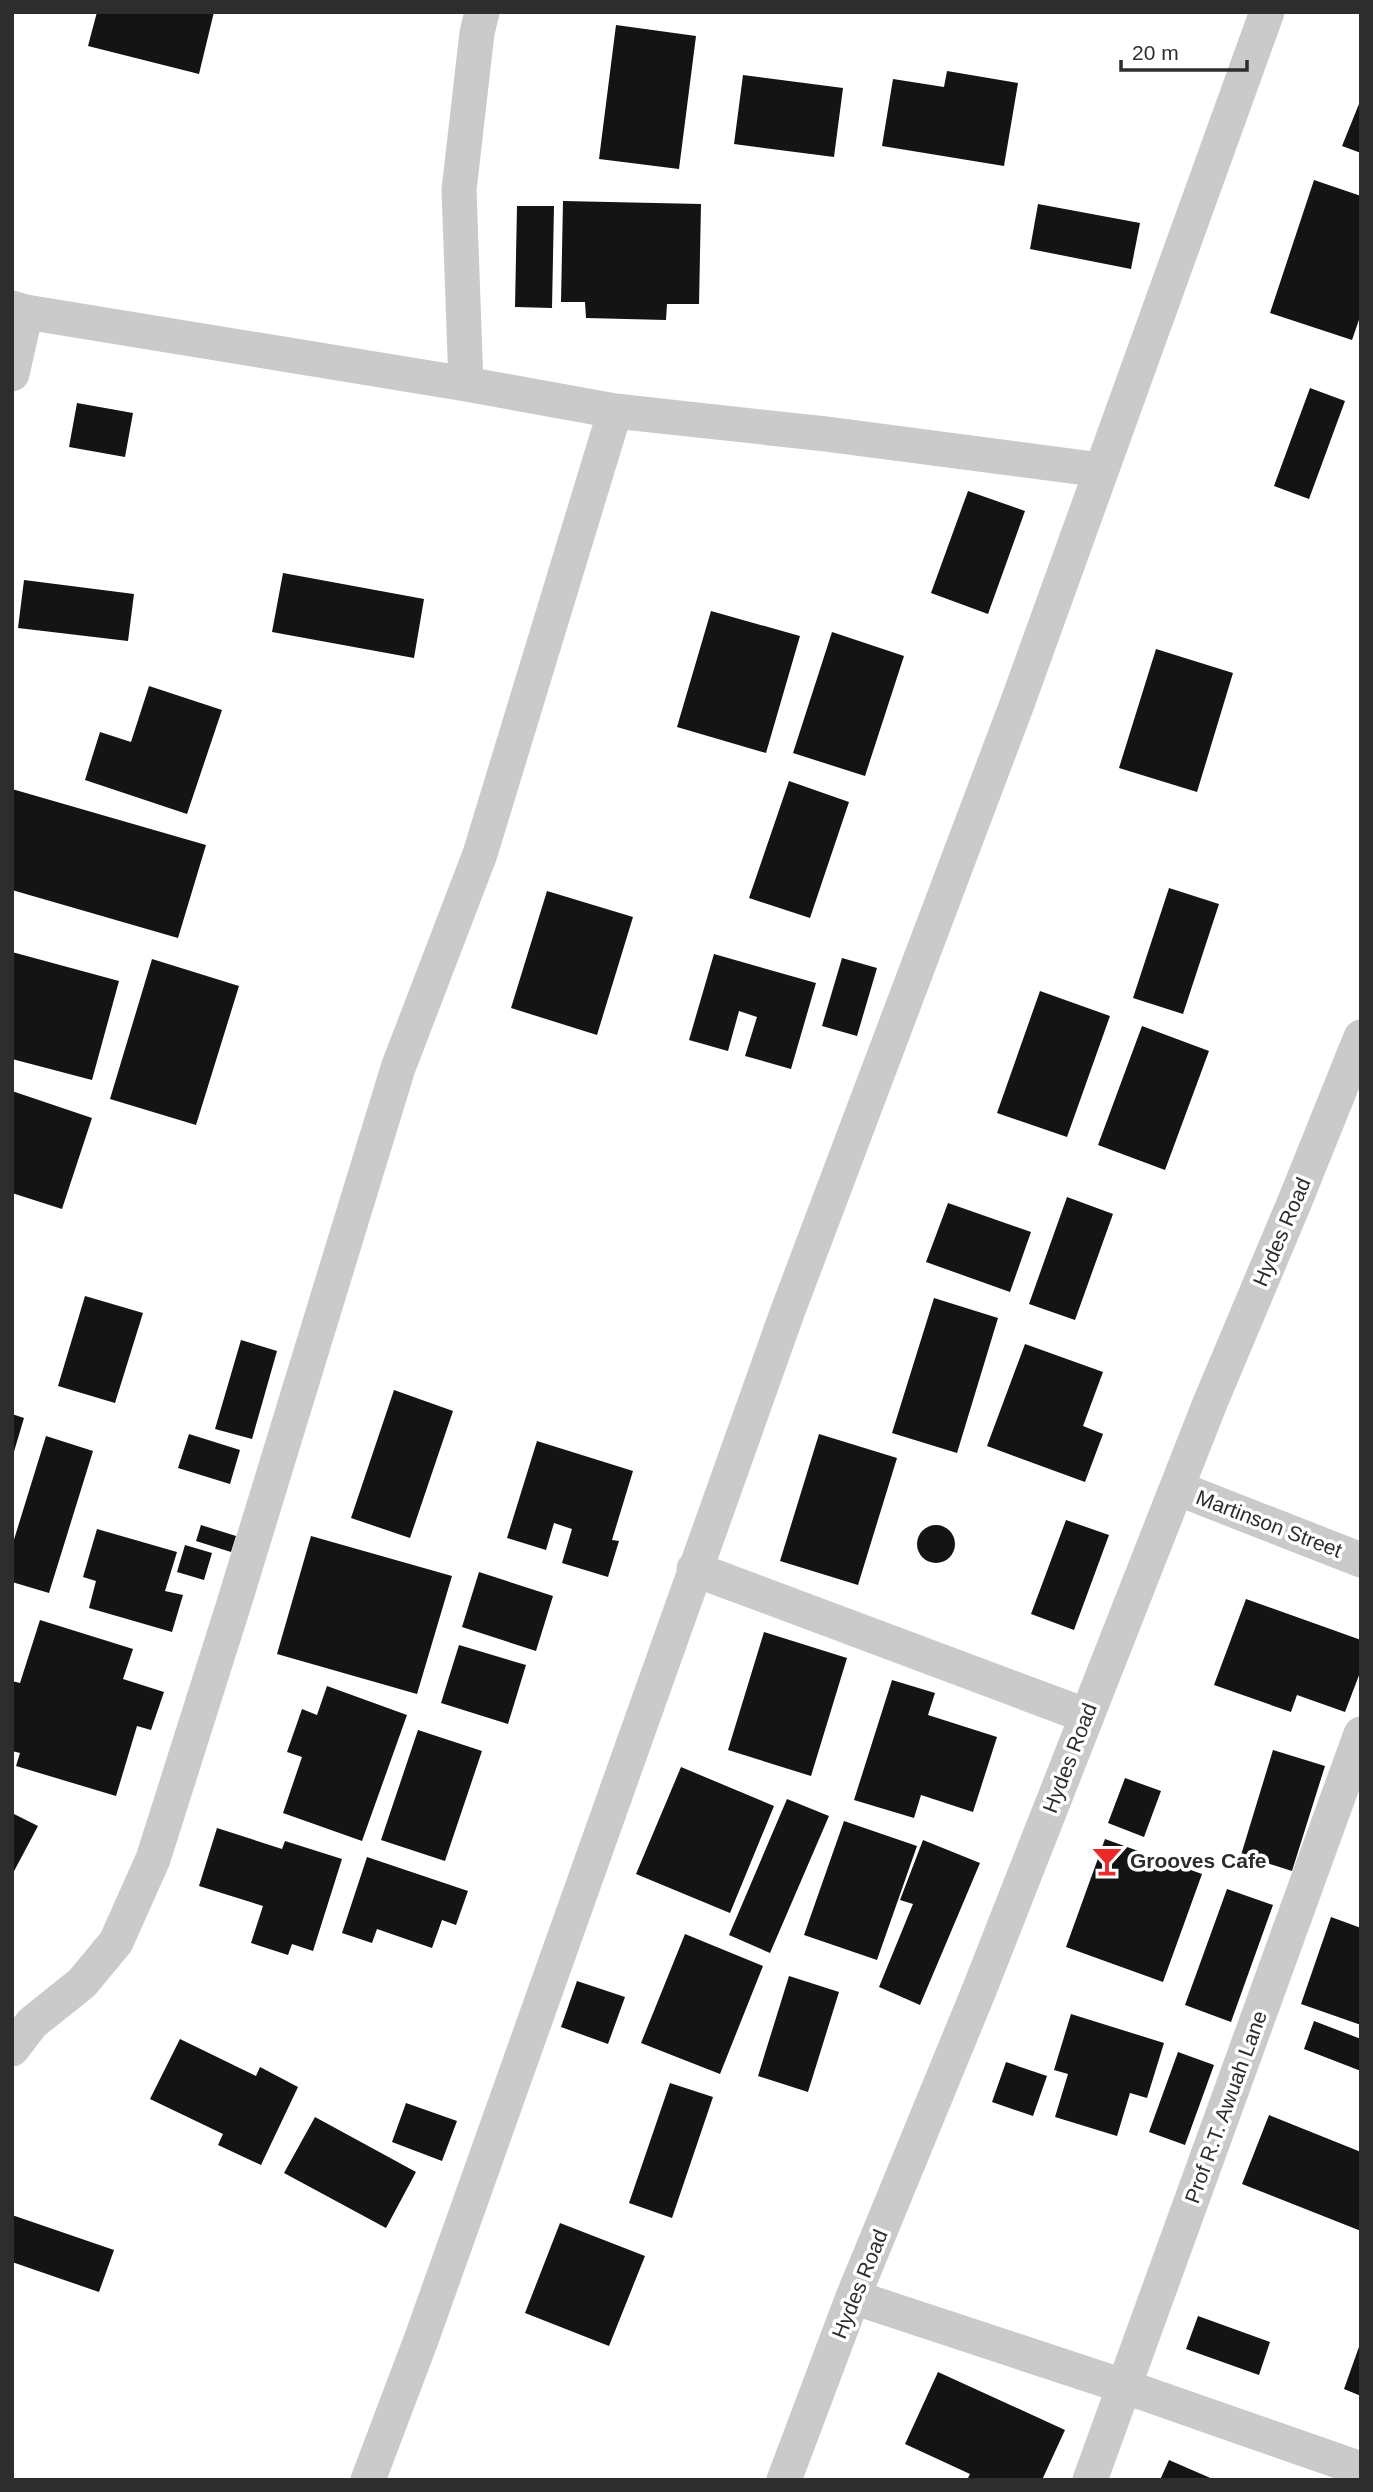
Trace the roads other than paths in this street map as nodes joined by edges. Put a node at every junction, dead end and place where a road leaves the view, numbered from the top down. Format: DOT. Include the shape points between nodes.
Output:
graph roads {
  1 [pos="482,12"];
  2 [pos="1267,12"];
  3 [pos="19,310"];
  4 [pos="12,374"];
  5 [pos="466,384"];
  6 [pos="615,411"];
  7 [pos="1101,470"];
  8 [pos="1361,1037"];
  9 [pos="1177,1488"];
  10 [pos="1361,1560"];
  11 [pos="694,1569"];
  12 [pos="1087,1716"];
  13 [pos="1361,1734"];
  14 [pos="12,2049"];
  15 [pos="853,2297"];
  16 [pos="1126,2387"];
  17 [pos="1361,2469"];
  18 [pos="368,2480"];
  19 [pos="784,2480"];
  20 [pos="1090,2480"];
  1 -- 5 [label="street" via="458,190"];
  2 -- 7 [label="street"];
  3 -- 4 [label="street"];
  3 -- 5 [label="street"];
  5 -- 6 [label="street"];
  6 -- 7 [label="street"];
  6 -- 14 [label="street" via="480,854 398,1068 153,1859 116,1942 82,1983 32,2023"];
  7 -- 11 [label="street"];
  8 -- 9 [label="street, Hydes Road"];
  9 -- 10 [label="street, Martinson Street"];
  9 -- 12 [label="street, Hydes Road"];
  11 -- 12 [label="street"];
  11 -- 18 [label="street"];
  12 -- 15 [label="street, Hydes Road"];
  13 -- 16 [label="street, Prof R.T. Awuah Lane"];
  15 -- 16 [label="street"];
  15 -- 19 [label="street, Hydes Road"];
  16 -- 17 [label="street"];
  16 -- 20 [label="street, Prof R.T. Awuah Lane"];
}
